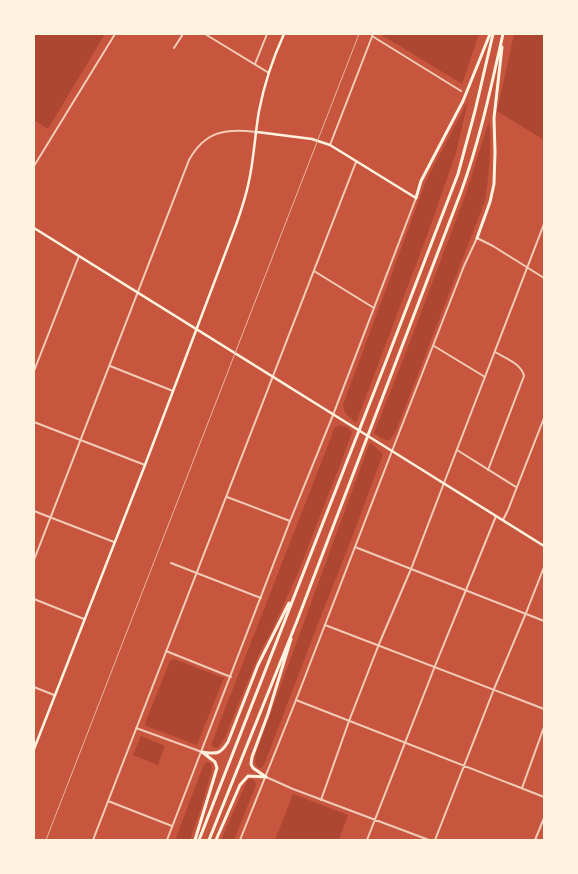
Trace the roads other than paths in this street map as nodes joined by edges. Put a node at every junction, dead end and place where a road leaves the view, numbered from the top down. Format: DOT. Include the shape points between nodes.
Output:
graph roads {
  1 [pos="115,34"];
  2 [pos="182,34"];
  3 [pos="205,34"];
  4 [pos="267,34"];
  5 [pos="284,34"];
  6 [pos="491,34"];
  7 [pos="504,34"];
  8 [pos="373,35"];
  9 [pos="174,48"];
  10 [pos="255,65"];
  11 [pos="269,73"];
  12 [pos="461,91"];
  13 [pos="257,132"];
  14 [pos="330,145"];
  15 [pos="357,162"];
  16 [pos="34,166"];
  17 [pos="416,198"];
  18 [pos="544,224"];
  19 [pos="34,228"];
  20 [pos="477,238"];
  21 [pos="79,256"];
  22 [pos="527,268"];
  23 [pos="314,271"];
  24 [pos="544,278"];
  25 [pos="138,292"];
  26 [pos="374,308"];
  27 [pos="196,329"];
  28 [pos="433,346"];
  29 [pos="495,352"];
  30 [pos="109,366"];
  31 [pos="34,371"];
  32 [pos="273,376"];
  33 [pos="485,377"];
  34 [pos="173,391"];
  35 [pos="333,415"];
  36 [pos="544,418"];
  37 [pos="34,422"];
  38 [pos="80,440"];
  39 [pos="456,450"];
  40 [pos="392,451"];
  41 [pos="144,465"];
  42 [pos="488,470"];
  43 [pos="444,483"];
  44 [pos="517,488"];
  45 [pos="226,496"];
  46 [pos="34,511"];
  47 [pos="496,516"];
  48 [pos="50,517"];
  49 [pos="503,520"];
  50 [pos="290,521"];
  51 [pos="114,542"];
  52 [pos="544,546"];
  53 [pos="355,547"];
  54 [pos="34,560"];
  55 [pos="171,563"];
  56 [pos="544,566"];
  57 [pos="411,569"];
  58 [pos="197,573"];
  59 [pos="298,587"];
  60 [pos="466,590"];
  61 [pos="260,598"];
  62 [pos="34,599"];
  63 [pos="526,613"];
  64 [pos="84,618"];
  65 [pos="544,620"];
  66 [pos="296,621"];
  67 [pos="325,625"];
  68 [pos="379,644"];
  69 [pos="166,651"];
  70 [pos="434,666"];
  71 [pos="231,677"];
  72 [pos="34,687"];
  73 [pos="494,689"];
  74 [pos="54,695"];
  75 [pos="296,700"];
  76 [pos="544,709"];
  77 [pos="349,721"];
  78 [pos="544,726"];
  79 [pos="136,728"];
  80 [pos="405,743"];
  81 [pos="34,749"];
  82 [pos="202,752"];
  83 [pos="464,766"];
  84 [pos="266,777"];
  85 [pos="522,789"];
  86 [pos="544,797"];
  87 [pos="320,800"];
  88 [pos="108,801"];
  89 [pos="544,818"];
  90 [pos="374,821"];
  91 [pos="172,826"];
  92 [pos="93,840"];
  93 [pos="167,840"];
  94 [pos="197,840"];
  95 [pos="209,840"];
  96 [pos="216,840"];
  97 [pos="240,840"];
  98 [pos="367,840"];
  99 [pos="429,840"];
  100 [pos="435,840"];
  101 [pos="536,840"];
  1 -- 16 [label="street"];
  2 -- 9 [label="street"];
  3 -- 10 [label="street"];
  4 -- 10 [label="street"];
  5 -- 11 [label="main road"];
  6 -- 17 [label="highway" via="463,101 421,181"];
  6 -- 59 [label="highway" via="476,111 458,174"];
  7 -- 20 [label="highway" via="494,118 494,184"];
  7 -- 66 [label="highway" via="462,192"];
  8 -- 12 [label="street"];
  8 -- 14 [label="street"];
  10 -- 11 [label="street"];
  11 -- 13 [label="main road"];
  13 -- 14 [label="main road" via="312,139"];
  13 -- 25 [label="street" via="225,131 210,137 196,149"];
  13 -- 27 [label="main road" via="243,204"];
  14 -- 15 [label="main road"];
  15 -- 17 [label="main road"];
  15 -- 23 [label="street"];
  17 -- 26 [label="street"];
  18 -- 22 [label="street"];
  19 -- 21 [label="main road"];
  20 -- 22 [label="street"];
  20 -- 28 [label="street"];
  21 -- 25 [label="main road"];
  21 -- 31 [label="street"];
  22 -- 24 [label="street"];
  22 -- 29 [label="street"];
  23 -- 26 [label="street"];
  23 -- 32 [label="street"];
  25 -- 27 [label="main road"];
  25 -- 30 [label="street"];
  26 -- 35 [label="street"];
  27 -- 32 [label="main road"];
  27 -- 34 [label="main road"];
  28 -- 33 [label="street"];
  28 -- 40 [label="street"];
  29 -- 33 [label="street"];
  29 -- 42 [label="street" via="520,367 524,376"];
  30 -- 34 [label="street"];
  30 -- 38 [label="street"];
  32 -- 35 [label="main road"];
  32 -- 45 [label="street"];
  33 -- 39 [label="street"];
  34 -- 41 [label="main road"];
  35 -- 40 [label="main road"];
  35 -- 50 [label="street"];
  36 -- 44 [label="street"];
  37 -- 38 [label="street"];
  38 -- 41 [label="street"];
  38 -- 48 [label="street"];
  39 -- 42 [label="street"];
  39 -- 43 [label="street"];
  40 -- 43 [label="main road"];
  40 -- 53 [label="street"];
  41 -- 51 [label="main road"];
  42 -- 44 [label="street"];
  43 -- 47 [label="main road"];
  43 -- 57 [label="street"];
  44 -- 49 [label="street"];
  45 -- 50 [label="street"];
  45 -- 58 [label="street"];
  46 -- 48 [label="street"];
  47 -- 49 [label="main road"];
  47 -- 60 [label="street"];
  48 -- 51 [label="street"];
  48 -- 54 [label="street"];
  49 -- 52 [label="main road"];
  50 -- 61 [label="street"];
  51 -- 64 [label="main road"];
  53 -- 57 [label="street"];
  53 -- 67 [label="street"];
  55 -- 58 [label="street"];
  56 -- 63 [label="street"];
  57 -- 60 [label="street"];
  57 -- 68 [label="street"];
  58 -- 61 [label="street"];
  58 -- 69 [label="street"];
  59 -- 82 [label="highway" via="258,665 228,742 218,753"];
  59 -- 94 [label="highway"];
  60 -- 63 [label="street"];
  60 -- 70 [label="street"];
  61 -- 71 [label="street"];
  62 -- 64 [label="street"];
  63 -- 65 [label="street"];
  63 -- 73 [label="street"];
  64 -- 74 [label="main road"];
  66 -- 84 [label="highway" via="277,688 251,760 253,768"];
  66 -- 95 [label="highway"];
  67 -- 68 [label="street"];
  67 -- 75 [label="street"];
  68 -- 70 [label="street"];
  68 -- 77 [label="street"];
  69 -- 71 [label="street"];
  69 -- 79 [label="street"];
  70 -- 73 [label="street"];
  70 -- 80 [label="street"];
  71 -- 82 [label="street"];
  72 -- 74 [label="street"];
  73 -- 76 [label="street"];
  73 -- 83 [label="street"];
  74 -- 81 [label="main road"];
  75 -- 77 [label="street"];
  75 -- 84 [label="street"];
  77 -- 80 [label="street"];
  77 -- 87 [label="street"];
  78 -- 85 [label="street"];
  79 -- 82 [label="street"];
  79 -- 88 [label="street"];
  80 -- 83 [label="street"];
  80 -- 90 [label="street"];
  82 -- 91 [label="street"];
  82 -- 94 [label="highway" via="215,762 217,768"];
  83 -- 85 [label="street"];
  83 -- 100 [label="street"];
  84 -- 87 [label="street"];
  84 -- 96 [label="highway" via="248,776 240,784"];
  84 -- 97 [label="street"];
  85 -- 86 [label="street"];
  87 -- 90 [label="street"];
  88 -- 91 [label="street"];
  88 -- 92 [label="street"];
  89 -- 101 [label="street"];
  90 -- 98 [label="street"];
  90 -- 99 [label="street"];
  91 -- 93 [label="street"];
}
